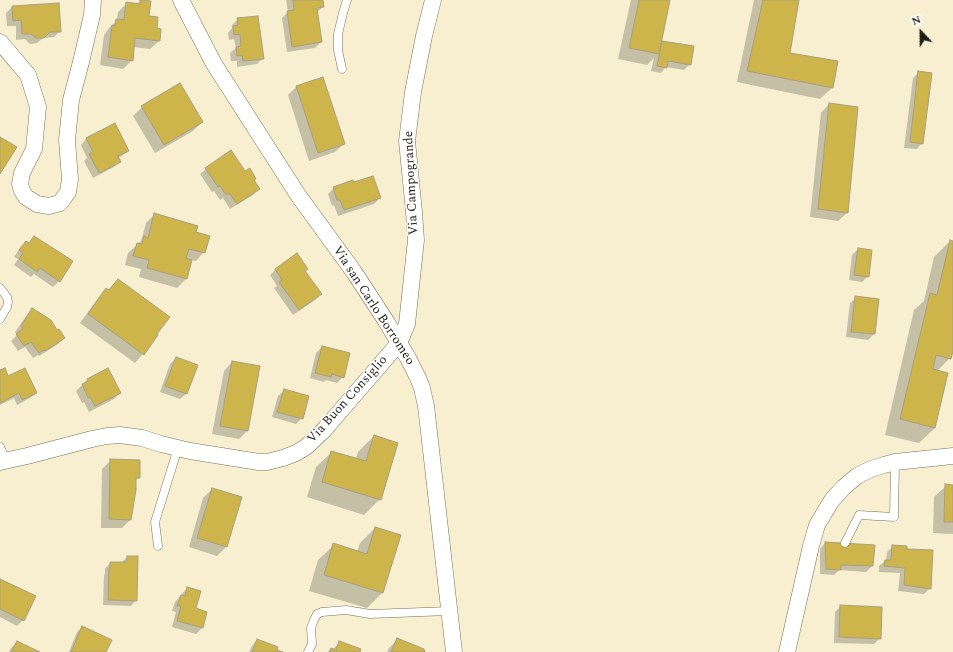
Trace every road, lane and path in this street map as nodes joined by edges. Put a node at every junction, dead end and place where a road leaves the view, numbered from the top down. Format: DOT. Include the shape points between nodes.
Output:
graph roads {
  1 [pos="93,0"];
  2 [pos="182,0"];
  3 [pos="347,0"];
  4 [pos="433,0"];
  5 [pos="0,42"];
  6 [pos="342,69"];
  7 [pos="0,288"];
  8 [pos="0,319"];
  9 [pos="399,343"];
  10 [pos="178,448"];
  11 [pos="2,456"];
  12 [pos="953,456"];
  13 [pos="895,462"];
  14 [pos="845,543"];
  15 [pos="158,546"];
  16 [pos="449,610"];
  17 [pos="308,652"];
  18 [pos="454,652"];
  19 [pos="787,652"];
  1 -- 5 [label="street" via="92,15 70,100 67,140 70,179 68,192 60,203 49,206 37,204 26,198 22,191 22,173 34,149 38,107 28,75"];
  2 -- 9 [label="street, Via san Carlo Borromeo" via="214,64 298,195 354,272"];
  3 -- 6 [label="lane" via="338,34"];
  4 -- 9 [label="street, Via Campogrande" via="409,118 407,141 416,240 407,324"];
  7 -- 8 [label="lane" via="8,302"];
  9 -- 10 [label="street, Via Buon Consiglio" via="324,430 306,446 287,457 259,462"];
  9 -- 16 [label="street, Via san Carlo Borromeo" via="422,388"];
  10 -- 11 [label="street, Via Buon Consiglio" via="120,435 84,441 27,456"];
  10 -- 15 [label="lane" via="155,522"];
  12 -- 13 [label="street"];
  13 -- 14 [label="lane" via="894,517 859,515"];
  13 -- 19 [label="street" via="857,476 832,500 817,525"];
  16 -- 17 [label="lane" via="370,614 346,610 322,612 317,614 311,628 312,644"];
  16 -- 18 [label="street, Via san Carlo Borromeo"];
}
